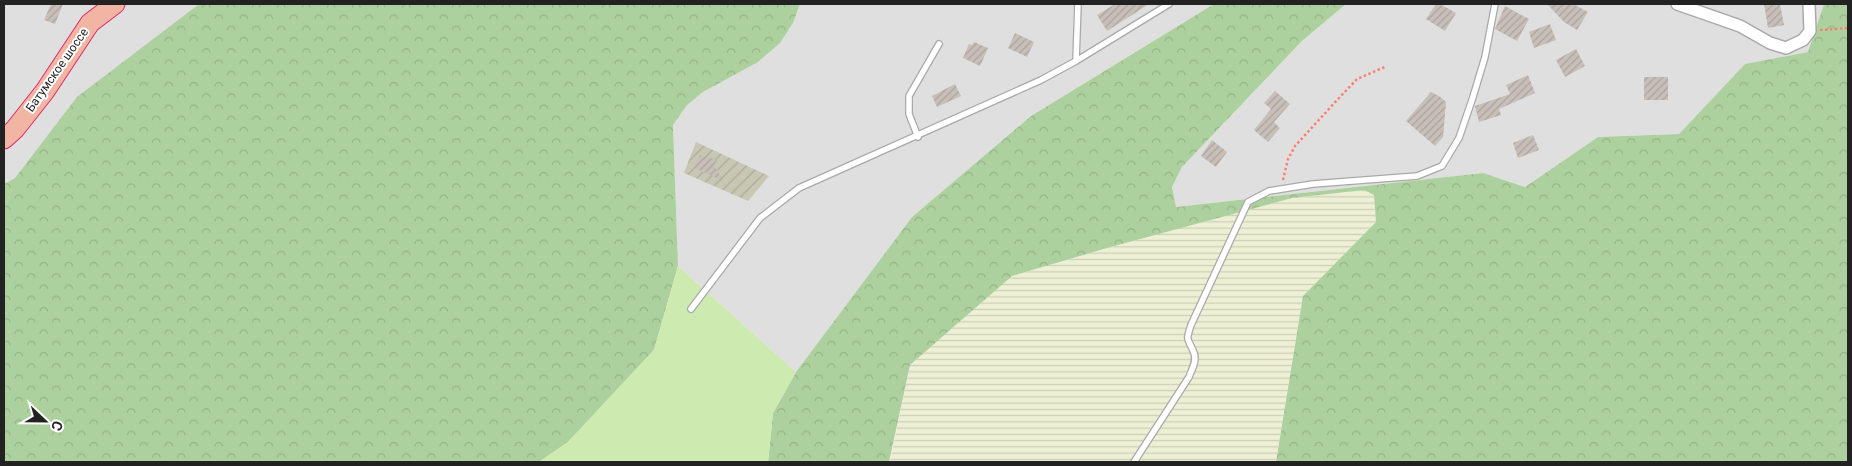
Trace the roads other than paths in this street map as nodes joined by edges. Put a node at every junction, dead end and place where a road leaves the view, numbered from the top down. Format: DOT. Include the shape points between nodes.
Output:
graph roads {
  1 [pos="114,4"];
  2 [pos="1078,4"];
  3 [pos="1169,4"];
  4 [pos="1495,4"];
  5 [pos="1677,4"];
  6 [pos="1809,4"];
  7 [pos="939,44"];
  8 [pos="1076,61"];
  9 [pos="918,137"];
  10 [pos="4,139"];
  11 [pos="691,309"];
  12 [pos="1134,462"];
  1 -- 10 [label="highway, Батумское шоссе" via="90,23 45,91"];
  2 -- 8 [label="lane"];
  3 -- 8 [label="lane"];
  4 -- 12 [label="lane" via="1473,97 1458,138 1442,166 1417,176 1351,180 1269,191 1248,202 1191,325 1188,343 1194,353 1195,364"];
  5 -- 6 [label="street" via="1740,26 1786,48 1803,40 1810,31"];
  7 -- 9 [label="lane" via="910,96 909,114"];
  8 -- 9 [label="lane"];
  9 -- 11 [label="lane" via="799,188 760,218"];
}
